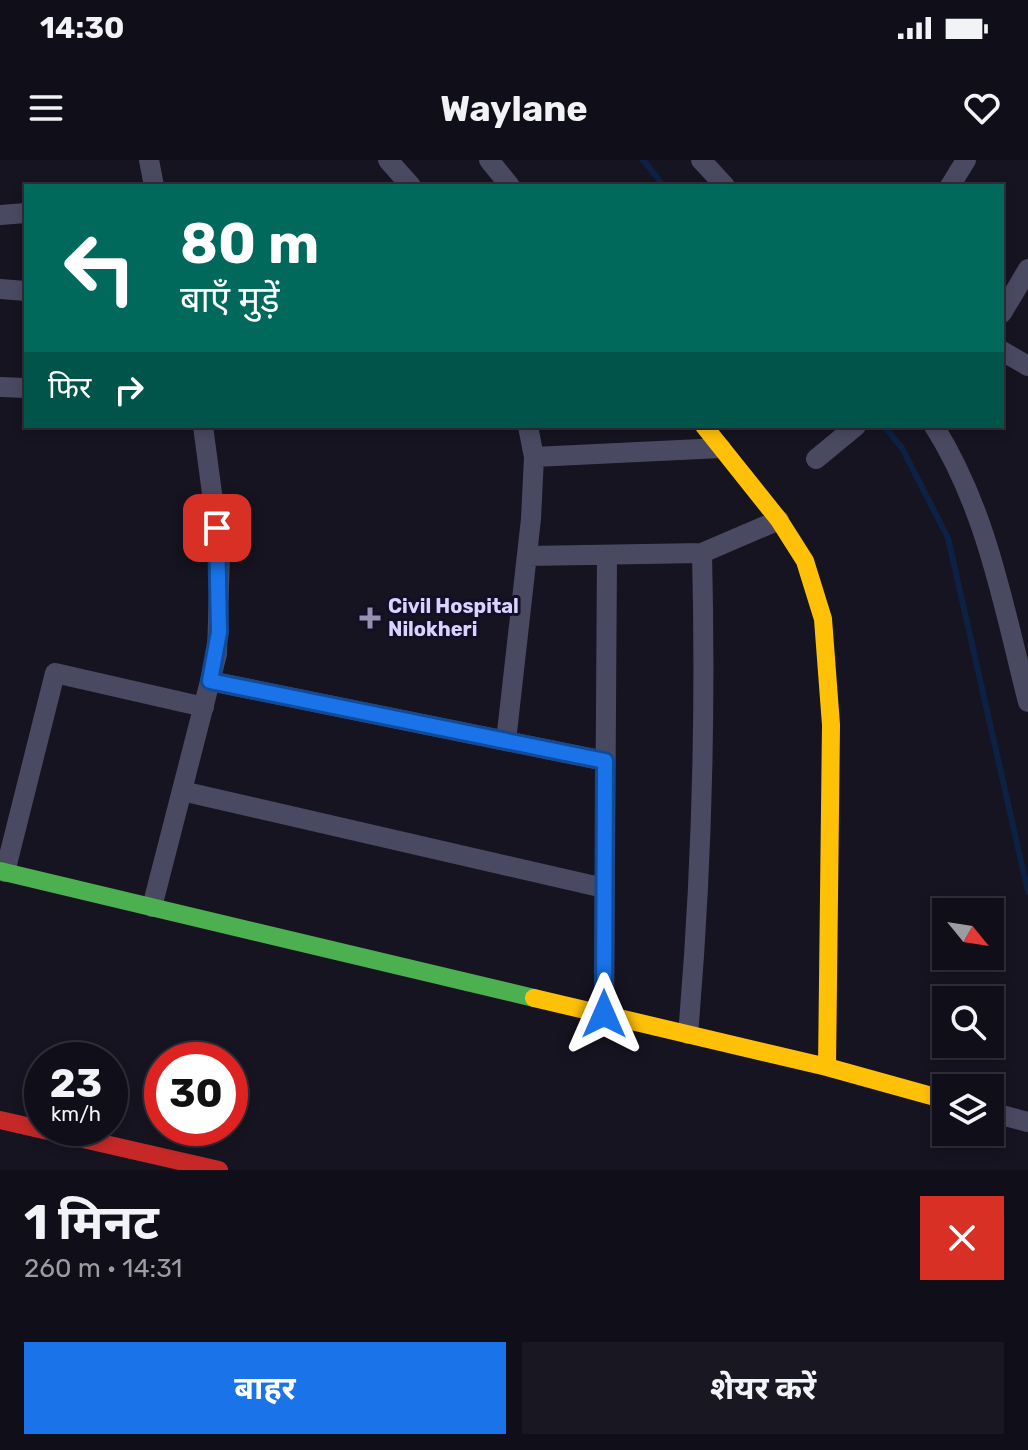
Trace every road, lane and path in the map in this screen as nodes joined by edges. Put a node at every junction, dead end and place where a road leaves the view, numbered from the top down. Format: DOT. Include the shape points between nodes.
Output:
graph roads {
  1 [pos="149,160"];
  2 [pos="388,160"];
  3 [pos="489,160"];
  4 [pos="701,160"];
  5 [pos="966,160"];
  6 [pos="154,184"];
  7 [pos="409,184"];
  8 [pos="508,184"];
  9 [pos="723,184"];
  10 [pos="951,184"];
  11 [pos="24,213"];
  12 [pos="0,215"];
  13 [pos="1028,269"];
  14 [pos="0,289"];
  15 [pos="24,291"];
  16 [pos="1004,310"];
  17 [pos="1004,352"];
  18 [pos="1028,366"];
  19 [pos="0,387"];
  20 [pos="24,388"];
  21 [pos="203,428"];
  22 [pos="528,428"];
  23 [pos="706,428"];
  24 [pos="854,428"];
  25 [pos="935,428"];
  26 [pos="721,448"];
  27 [pos="534,457"];
  28 [pos="816,459"];
  29 [pos="779,520"];
  30 [pos="702,553"];
  31 [pos="527,556"];
  32 [pos="607,556"];
  33 [pos="210,681"];
  34 [pos="1028,702"];
  35 [pos="204,707"];
  36 [pos="506,741"];
  37 [pos="605,761"];
  38 [pos="182,791"];
  39 [pos="3,872"];
  40 [pos="604,888"];
  41 [pos="152,907"];
  42 [pos="604,1014"];
  43 [pos="688,1034"];
  44 [pos="827,1067"];
  45 [pos="932,1096"];
  46 [pos="1004,1116"];
  47 [pos="0,1120"];
  48 [pos="1028,1122"];
  49 [pos="219,1170"];
  1 -- 6 [label="street"];
  2 -- 7 [label="street"];
  3 -- 8 [label="street"];
  4 -- 9 [label="street"];
  5 -- 10 [label="street"];
  11 -- 12 [label="street"];
  13 -- 16 [label="street"];
  14 -- 15 [label="street"];
  17 -- 18 [label="street"];
  19 -- 20 [label="street"];
  21 -- 33 [label="street" via="220,553 219,632"];
  22 -- 27 [label="street"];
  23 -- 26 [label="street"];
  24 -- 28 [label="street"];
  25 -- 34 [label="street" via="979,522"];
  26 -- 27 [label="street"];
  26 -- 29 [label="street"];
  27 -- 31 [label="street"];
  29 -- 30 [label="street"];
  29 -- 44 [label="street" via="805,561 823,619 831,725"];
  30 -- 32 [label="street"];
  30 -- 43 [label="street" via="701,884"];
  31 -- 32 [label="street"];
  31 -- 36 [label="street"];
  32 -- 37 [label="street"];
  33 -- 35 [label="street"];
  33 -- 36 [label="street"];
  35 -- 38 [label="street"];
  35 -- 39 [label="street" via="55,673"];
  36 -- 37 [label="street"];
  37 -- 40 [label="street"];
  38 -- 40 [label="street"];
  38 -- 41 [label="street"];
  39 -- 41 [label="street"];
  40 -- 42 [label="street"];
  41 -- 42 [label="street"];
  42 -- 43 [label="street"];
  43 -- 44 [label="street"];
  44 -- 45 [label="street"];
  46 -- 48 [label="street"];
  47 -- 49 [label="street"];
}
